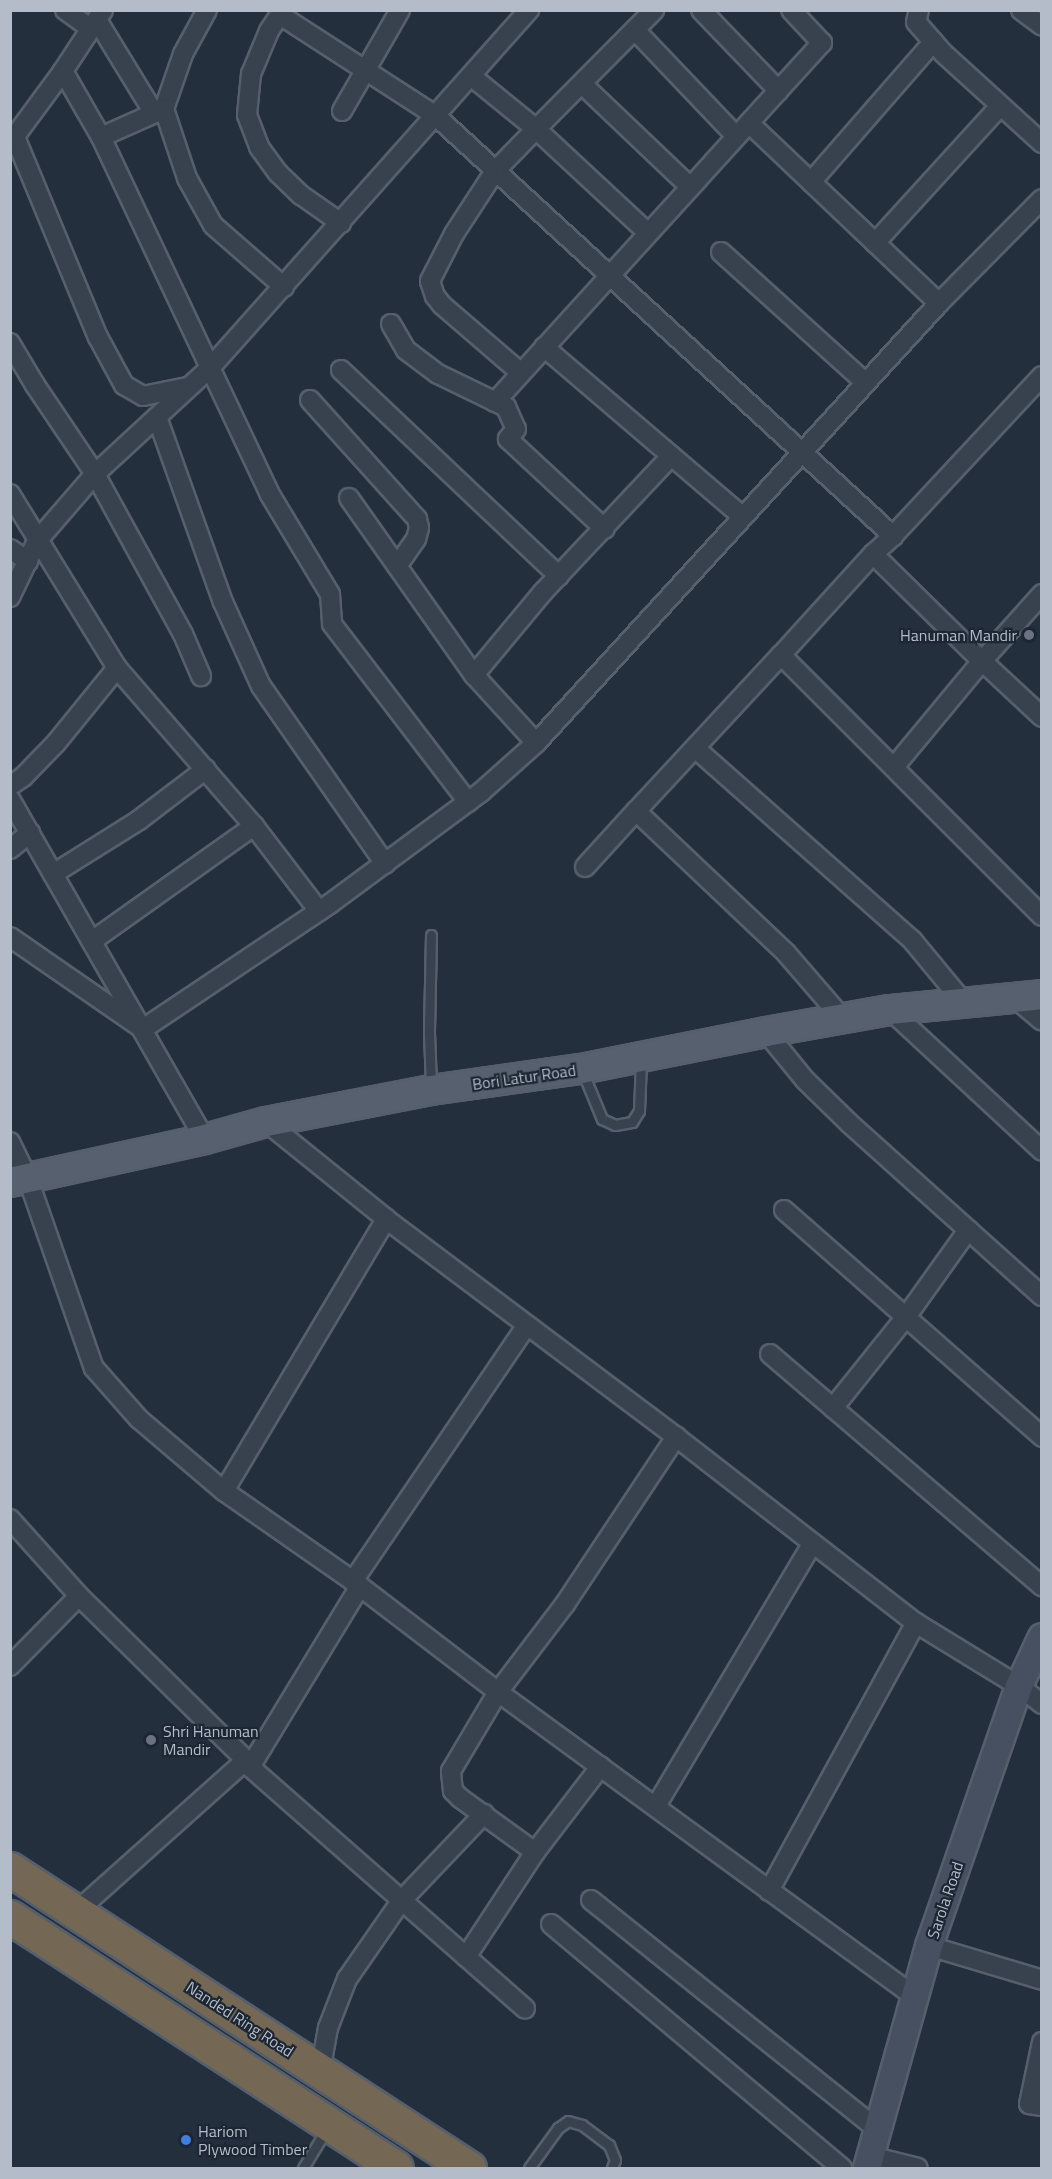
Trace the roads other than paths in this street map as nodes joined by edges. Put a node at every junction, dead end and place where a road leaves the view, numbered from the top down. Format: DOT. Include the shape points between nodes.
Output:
graph roads {
  1 [pos="65,10"];
  2 [pos="207,10"];
  3 [pos="400,10"];
  4 [pos="529,10"];
  5 [pos="654,10"];
  6 [pos="701,10"];
  7 [pos="791,10"];
  8 [pos="919,10"];
  9 [pos="1021,10"];
  10 [pos="281,12"];
  11 [pos="97,19"];
  12 [pos="1041,26"];
  13 [pos="635,30"];
  14 [pos="933,42"];
  15 [pos="63,71"];
  16 [pos="365,72"];
  17 [pos="471,76"];
  18 [pos="582,84"];
  19 [pos="779,91"];
  20 [pos="1000,106"];
  21 [pos="159,111"];
  22 [pos="342,111"];
  23 [pos="436,116"];
  24 [pos="749,123"];
  25 [pos="536,129"];
  26 [pos="736,136"];
  27 [pos="101,138"];
  28 [pos="13,140"];
  29 [pos="1041,143"];
  30 [pos="495,171"];
  31 [pos="811,182"];
  32 [pos="690,187"];
  33 [pos="1041,200"];
  34 [pos="341,223"];
  35 [pos="648,232"];
  36 [pos="875,243"];
  37 [pos="721,252"];
  38 [pos="608,275"];
  39 [pos="284,286"];
  40 [pos="939,303"];
  41 [pos="391,324"];
  42 [pos="10,343"];
  43 [pos="544,347"];
  44 [pos="210,368"];
  45 [pos="340,370"];
  46 [pos="521,373"];
  47 [pos="1041,376"];
  48 [pos="865,382"];
  49 [pos="189,387"];
  50 [pos="310,400"];
  51 [pos="495,402"];
  52 [pos="157,417"];
  53 [pos="802,450"];
  54 [pos="671,456"];
  55 [pos="95,474"];
  56 [pos="10,494"];
  57 [pos="349,498"];
  58 [pos="742,516"];
  59 [pos="605,529"];
  60 [pos="893,536"];
  61 [pos="38,541"];
  62 [pos="10,549"];
  63 [pos="873,554"];
  64 [pos="28,561"];
  65 [pos="397,566"];
  66 [pos="559,576"];
  67 [pos="1041,594"];
  68 [pos="10,597"];
  69 [pos="781,655"];
  70 [pos="982,661"];
  71 [pos="117,669"];
  72 [pos="474,675"];
  73 [pos="201,676"];
  74 [pos="1041,717"];
  75 [pos="536,743"];
  76 [pos="695,748"];
  77 [pos="894,766"];
  78 [pos="206,769"];
  79 [pos="10,786"];
  80 [pos="10,799"];
  81 [pos="468,801"];
  82 [pos="636,811"];
  83 [pos="254,826"];
  84 [pos="30,833"];
  85 [pos="10,849"];
  86 [pos="385,864"];
  87 [pos="585,867"];
  88 [pos="53,874"];
  89 [pos="319,911"];
  90 [pos="1041,916"];
  91 [pos="431,935"];
  92 [pos="10,937"];
  93 [pos="92,941"];
  94 [pos="1028,996"];
  95 [pos="965,1004"];
  96 [pos="890,1010"];
  97 [pos="843,1019"];
  98 [pos="1041,1021"];
  99 [pos="143,1029"];
  100 [pos="765,1032"];
  101 [pos="641,1057"];
  102 [pos="581,1069"];
  103 [pos="431,1090"];
  104 [pos="266,1122"];
  105 [pos="205,1138"];
  106 [pos="10,1142"];
  107 [pos="1041,1151"];
  108 [pos="19,1180"];
  109 [pos="784,1210"];
  110 [pos="386,1219"];
  111 [pos="968,1230"];
  112 [pos="1041,1296"];
  113 [pos="906,1317"];
  114 [pos="526,1326"];
  115 [pos="770,1354"];
  116 [pos="833,1408"];
  117 [pos="676,1437"];
  118 [pos="1041,1437"];
  119 [pos="224,1491"];
  120 [pos="10,1519"];
  121 [pos="813,1543"];
  122 [pos="357,1584"];
  123 [pos="1041,1586"];
  124 [pos="79,1596"];
  125 [pos="916,1623"];
  126 [pos="1041,1637"];
  127 [pos="10,1666"];
  128 [pos="1019,1686"];
  129 [pos="498,1692"];
  130 [pos="1041,1704"];
  131 [pos="248,1764"];
  132 [pos="601,1766"];
  133 [pos="656,1806"];
  134 [pos="484,1814"];
  135 [pos="535,1852"];
  136 [pos="10,1869"];
  137 [pos="769,1891"];
  138 [pos="402,1900"];
  139 [pos="591,1900"];
  140 [pos="75,1912"];
  141 [pos="13,1923"];
  142 [pos="551,1924"];
  143 [pos="929,1946"];
  144 [pos="466,1957"];
  145 [pos="1041,1980"];
  146 [pos="914,1996"];
  147 [pos="525,2009"];
  148 [pos="1041,2042"];
  149 [pos="320,2072"];
  150 [pos="1041,2106"];
  151 [pos="329,2125"];
  152 [pos="877,2129"];
  153 [pos="868,2162"];
  154 [pos="303,2169"];
  155 [pos="396,2169"];
  156 [pos="469,2169"];
  157 [pos="529,2169"];
  158 [pos="612,2169"];
  159 [pos="842,2169"];
  160 [pos="918,2169"];
  1 -- 11 [label="street"];
  2 -- 21 [label="street"];
  3 -- 16 [label="street"];
  4 -- 17 [label="street"];
  5 -- 13 [label="street"];
  6 -- 19 [label="street"];
  7 -- 19 [label="street" via="822,43"];
  8 -- 14 [label="street" via="916,22"];
  9 -- 12 [label="street"];
  10 -- 16 [label="street"];
  10 -- 34 [label="street" via="251,74 247,115 259,147 278,173"];
  11 -- 15 [label="street"];
  11 -- 21 [label="street"];
  13 -- 18 [label="street"];
  13 -- 26 [label="street"];
  14 -- 20 [label="street"];
  14 -- 31 [label="street"];
  15 -- 27 [label="street"];
  15 -- 28 [label="street"];
  16 -- 22 [label="street"];
  16 -- 23 [label="street"];
  17 -- 23 [label="street"];
  17 -- 25 [label="street"];
  18 -- 25 [label="street"];
  18 -- 32 [label="street"];
  19 -- 24 [label="street"];
  20 -- 29 [label="street"];
  20 -- 36 [label="street"];
  21 -- 27 [label="street"];
  21 -- 39 [label="street" via="187,178 213,225"];
  23 -- 30 [label="street"];
  23 -- 34 [label="street"];
  24 -- 26 [label="street"];
  24 -- 31 [label="street"];
  25 -- 30 [label="street"];
  25 -- 35 [label="street"];
  26 -- 32 [label="street"];
  27 -- 44 [label="street"];
  28 -- 49 [label="street" via="98,337 124,385 143,396"];
  30 -- 38 [label="street"];
  30 -- 46 [label="street" via="454,234 430,282 442,305"];
  31 -- 36 [label="street"];
  32 -- 35 [label="street"];
  33 -- 40 [label="street"];
  34 -- 39 [label="street"];
  35 -- 38 [label="street"];
  36 -- 40 [label="street"];
  37 -- 48 [label="street"];
  38 -- 43 [label="street"];
  38 -- 53 [label="street"];
  39 -- 44 [label="street"];
  40 -- 48 [label="street"];
  41 -- 51 [label="street" via="406,350 438,374"];
  42 -- 55 [label="street"];
  43 -- 46 [label="street"];
  43 -- 54 [label="street"];
  44 -- 49 [label="street"];
  44 -- 81 [label="street" via="269,493 330,594 332,624"];
  45 -- 66 [label="street"];
  46 -- 51 [label="street"];
  47 -- 60 [label="street"];
  48 -- 53 [label="street"];
  49 -- 52 [label="street"];
  50 -- 65 [label="street" via="417,519 416,539"];
  51 -- 59 [label="street" via="506,407 516,429 508,439"];
  52 -- 55 [label="street"];
  52 -- 86 [label="street" via="224,602 261,686"];
  53 -- 58 [label="street"];
  53 -- 60 [label="street"];
  54 -- 58 [label="street"];
  54 -- 59 [label="street"];
  55 -- 61 [label="street"];
  55 -- 73 [label="street" via="183,634"];
  56 -- 61 [label="street"];
  57 -- 65 [label="street"];
  58 -- 75 [label="street"];
  59 -- 66 [label="street"];
  60 -- 63 [label="street"];
  61 -- 64 [label="street"];
  61 -- 71 [label="street"];
  62 -- 64 [label="street"];
  63 -- 69 [label="street"];
  63 -- 70 [label="street"];
  64 -- 68 [label="street"];
  65 -- 72 [label="street"];
  66 -- 72 [label="street"];
  67 -- 70 [label="street"];
  69 -- 76 [label="street"];
  69 -- 77 [label="street"];
  70 -- 74 [label="street"];
  70 -- 77 [label="street"];
  71 -- 78 [label="street"];
  71 -- 79 [label="street" via="56,743"];
  72 -- 75 [label="street"];
  75 -- 81 [label="street"];
  76 -- 82 [label="street"];
  76 -- 95 [label="street" via="912,940"];
  77 -- 90 [label="street"];
  78 -- 83 [label="street"];
  78 -- 88 [label="street" via="139,820"];
  80 -- 84 [label="street"];
  81 -- 86 [label="street"];
  82 -- 87 [label="street"];
  82 -- 97 [label="street" via="786,953"];
  83 -- 89 [label="street"];
  83 -- 93 [label="street"];
  84 -- 85 [label="street"];
  84 -- 88 [label="street"];
  86 -- 89 [label="street"];
  88 -- 93 [label="street"];
  89 -- 99 [label="street"];
  91 -- 103 [label="lane"];
  92 -- 99 [label="street"];
  93 -- 99 [label="street"];
  94 -- 95 [label="main road, Bori Latur Road"];
  94 -- 98 [label="street"];
  95 -- 96 [label="main road, Bori Latur Road"];
  96 -- 97 [label="main road, Bori Latur Road"];
  96 -- 107 [label="street"];
  97 -- 100 [label="main road, Bori Latur Road"];
  99 -- 105 [label="street"];
  100 -- 101 [label="main road, Bori Latur Road"];
  100 -- 111 [label="street" via="841,1116"];
  101 -- 102 [label="main road, Bori Latur Road"];
  101 -- 102 [label="lane" via="639,1111 632,1122 615,1125 602,1119"];
  102 -- 103 [label="main road, Bori Latur Road"];
  103 -- 104 [label="main road, Bori Latur Road"];
  104 -- 105 [label="main road, Bori Latur Road"];
  104 -- 110 [label="street"];
  105 -- 108 [label="main road, Bori Latur Road"];
  106 -- 108 [label="street"];
  108 -- 119 [label="street" via="94,1368 139,1419"];
  109 -- 113 [label="street"];
  110 -- 114 [label="street"];
  110 -- 119 [label="street"];
  111 -- 112 [label="street"];
  111 -- 113 [label="street"];
  113 -- 116 [label="street"];
  113 -- 118 [label="street"];
  114 -- 117 [label="street"];
  114 -- 122 [label="street"];
  115 -- 116 [label="street"];
  116 -- 123 [label="street"];
  117 -- 121 [label="street"];
  117 -- 129 [label="street" via="565,1604"];
  119 -- 122 [label="street"];
  120 -- 124 [label="street"];
  121 -- 125 [label="street"];
  121 -- 133 [label="street"];
  122 -- 129 [label="street"];
  122 -- 131 [label="street"];
  124 -- 127 [label="street"];
  124 -- 131 [label="street"];
  125 -- 128 [label="street"];
  125 -- 137 [label="street"];
  126 -- 128 [label="main road, Sarola Road"];
  128 -- 130 [label="street"];
  128 -- 143 [label="main road, Sarola Road"];
  129 -- 132 [label="street"];
  129 -- 134 [label="street" via="451,1771 453,1791"];
  131 -- 138 [label="street"];
  131 -- 140 [label="street"];
  132 -- 133 [label="street"];
  132 -- 135 [label="street"];
  133 -- 137 [label="street"];
  134 -- 135 [label="street"];
  134 -- 138 [label="street"];
  135 -- 144 [label="street"];
  136 -- 140 [label="highway, Nanded Ring Road"];
  137 -- 146 [label="street"];
  138 -- 144 [label="street"];
  138 -- 149 [label="street" via="347,1979 328,2028"];
  139 -- 152 [label="street"];
  140 -- 149 [label="highway, Nanded Ring Road"];
  141 -- 151 [label="highway"];
  142 -- 159 [label="street"];
  143 -- 145 [label="street"];
  143 -- 146 [label="main road, Sarola Road"];
  144 -- 147 [label="street"];
  146 -- 152 [label="main road, Sarola Road"];
  148 -- 150 [label="street" via="1029,2104"];
  149 -- 156 [label="highway, Nanded Ring Road"];
  151 -- 154 [label="lane"];
  151 -- 155 [label="highway"];
  152 -- 153 [label="main road, Sarola Road"];
  153 -- 160 [label="street"];
  157 -- 158 [label="lane" via="558,2128 568,2121 582,2125 609,2145 615,2160"];
}
